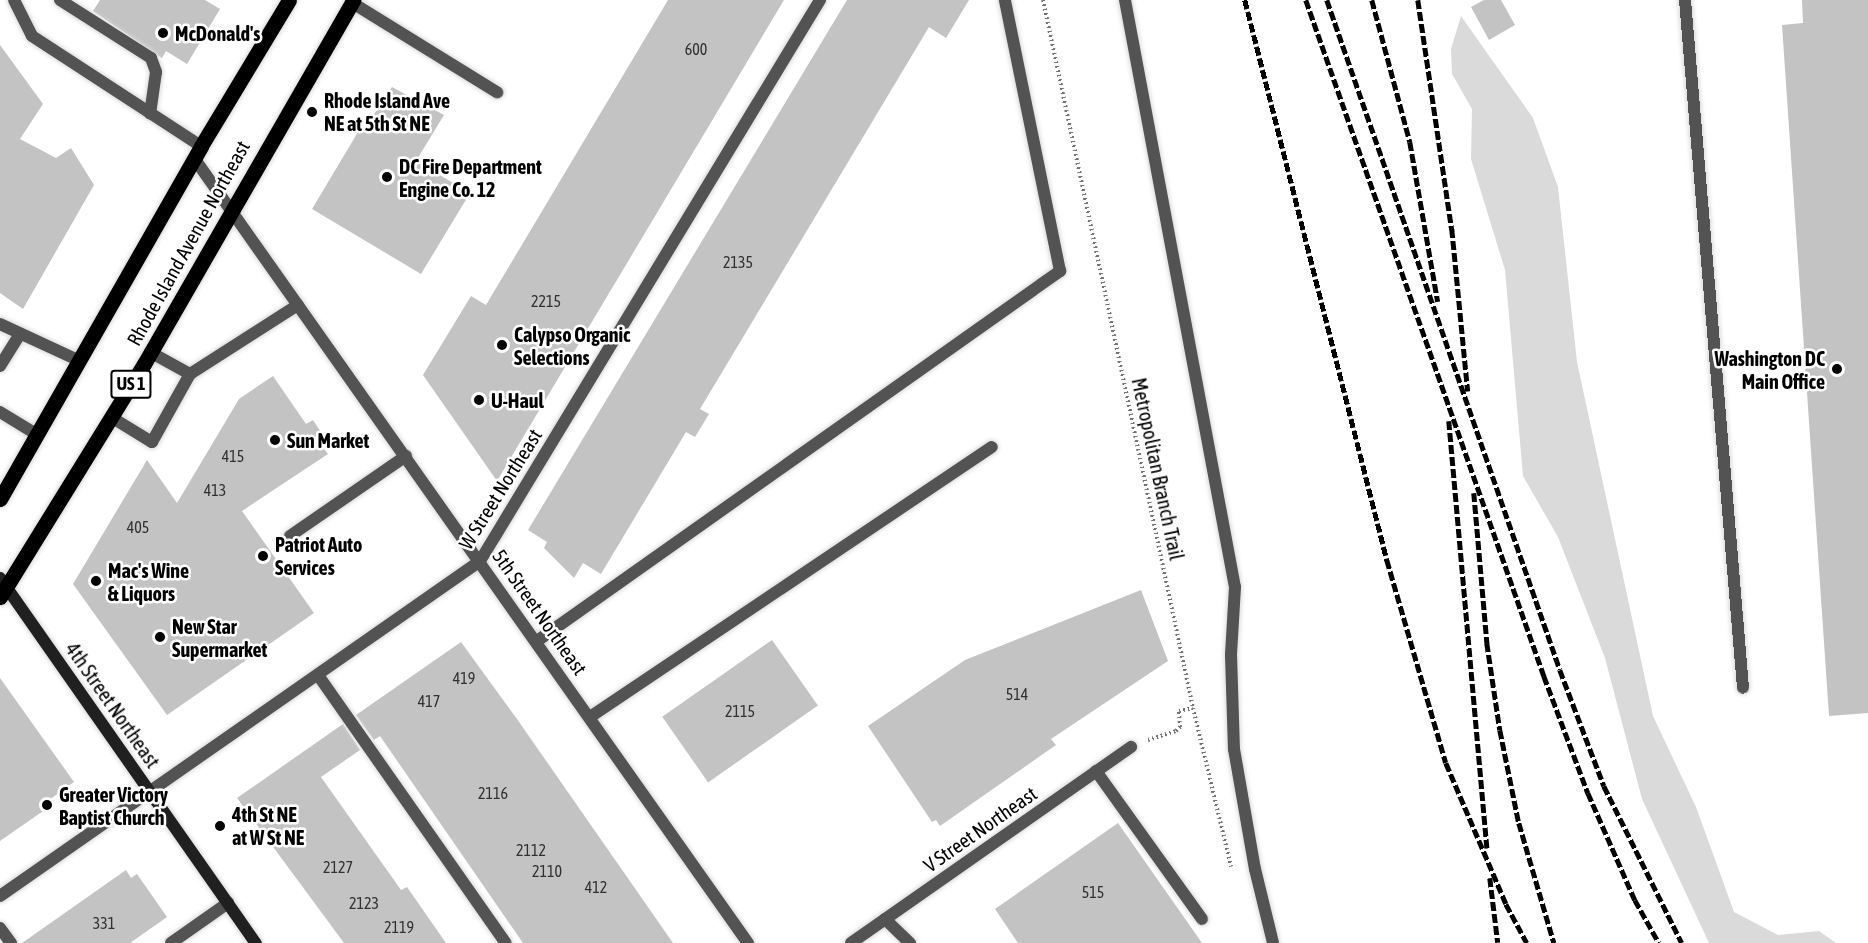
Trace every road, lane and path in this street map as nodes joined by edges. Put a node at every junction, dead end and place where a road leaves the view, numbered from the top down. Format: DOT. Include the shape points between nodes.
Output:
graph roads {
  1 [pos="14,0"];
  2 [pos="60,0"];
  3 [pos="290,0"];
  4 [pos="820,0"];
  5 [pos="1005,0"];
  6 [pos="1043,0"];
  7 [pos="1125,0"];
  8 [pos="1685,0"];
  9 [pos="352,1"];
  10 [pos="497,92"];
  11 [pos="150,114"];
  12 [pos="197,152"];
  13 [pos="230,208"];
  14 [pos="298,305"];
  15 [pos="0,324"];
  16 [pos="20,334"];
  17 [pos="150,352"];
  18 [pos="78,360"];
  19 [pos="0,366"];
  20 [pos="190,374"];
  21 [pos="0,412"];
  22 [pos="111,417"];
  23 [pos="36,434"];
  24 [pos="992,447"];
  25 [pos="406,456"];
  26 [pos="0,499"];
  27 [pos="290,536"];
  28 [pos="480,561"];
  29 [pos="2,587"];
  30 [pos="537,641"];
  31 [pos="318,675"];
  32 [pos="1743,688"];
  33 [pos="1193,708"];
  34 [pos="590,717"];
  35 [pos="1164,733"];
  36 [pos="1131,747"];
  37 [pos="1096,771"];
  38 [pos="151,792"];
  39 [pos="1233,876"];
  40 [pos="0,896"];
  41 [pos="228,903"];
  42 [pos="885,919"];
  43 [pos="1202,920"];
  44 [pos="0,928"];
  45 [pos="11,943"];
  46 [pos="171,943"];
  47 [pos="256,943"];
  48 [pos="506,943"];
  49 [pos="748,943"];
  50 [pos="851,943"];
  51 [pos="910,943"];
  52 [pos="1274,943"];
  1 -- 11 [label="street" via="32,36"];
  2 -- 11 [label="street" via="151,58 156,72"];
  3 -- 12 [label="main road, Rhode Island Avenue Northeast"];
  4 -- 28 [label="street, W Street Northeast"];
  5 -- 30 [label="street" via="1060,271"];
  6 -- 33 [label="path, Metropolitan Branch Trail"];
  7 -- 52 [label="street" via="1235,587 1231,656 1234,748 1254,869"];
  8 -- 32 [label="street"];
  9 -- 10 [label="street"];
  9 -- 13 [label="main road, Rhode Island Avenue Northeast / US 1"];
  11 -- 12 [label="street"];
  12 -- 13 [label="street, 5th Street Northeast"];
  12 -- 18 [label="main road, Rhode Island Avenue Northeast"];
  13 -- 14 [label="street, 5th Street Northeast"];
  13 -- 17 [label="main road, Rhode Island Avenue Northeast / US 1"];
  14 -- 20 [label="street"];
  14 -- 25 [label="street, 5th Street Northeast"];
  15 -- 16 [label="street"];
  16 -- 18 [label="street"];
  16 -- 19 [label="street"];
  17 -- 20 [label="street"];
  17 -- 22 [label="main road, Rhode Island Avenue Northeast / US 1"];
  18 -- 23 [label="main road, Rhode Island Avenue Northeast"];
  20 -- 22 [label="street" via="152,442"];
  21 -- 23 [label="street"];
  22 -- 29 [label="main road, Rhode Island Avenue Northeast / US 1"];
  23 -- 26 [label="main road, Rhode Island Avenue Northeast"];
  24 -- 34 [label="street"];
  25 -- 27 [label="street"];
  25 -- 28 [label="street, 5th Street Northeast"];
  28 -- 30 [label="street, 5th Street Northeast"];
  28 -- 31 [label="street, W Street Northeast"];
  29 -- 38 [label="street, 4th Street Northeast"];
  30 -- 34 [label="street, 5th Street Northeast"];
  31 -- 38 [label="street, W Street Northeast"];
  31 -- 48 [label="street"];
  33 -- 35 [label="path" via="1179,711 1180,727"];
  33 -- 39 [label="path, Metropolitan Branch Trail"];
  34 -- 49 [label="street, 5th Street Northeast"];
  36 -- 37 [label="street, V Street Northeast"];
  37 -- 42 [label="street, V Street Northeast"];
  37 -- 43 [label="street"];
  38 -- 40 [label="street, W Street Northeast"];
  38 -- 41 [label="street, 4th Street Northeast"];
  41 -- 46 [label="street"];
  41 -- 47 [label="street, 4th Street Northeast"];
  42 -- 50 [label="street, V Street Northeast"];
  42 -- 51 [label="street"];
  44 -- 45 [label="street"];
}
